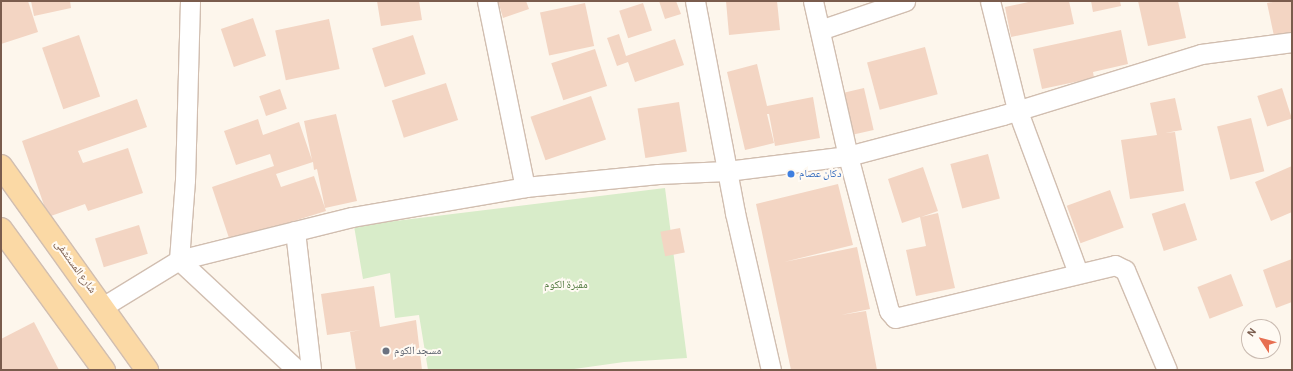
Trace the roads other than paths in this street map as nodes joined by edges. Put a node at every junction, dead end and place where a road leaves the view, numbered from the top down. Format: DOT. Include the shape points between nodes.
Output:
graph roads {
  1 [pos="190,1"];
  2 [pos="487,1"];
  3 [pos="695,1"];
  4 [pos="813,1"];
  5 [pos="905,1"];
  6 [pos="990,1"];
  7 [pos="820,30"];
  8 [pos="1292,42"];
  9 [pos="1017,109"];
  10 [pos="848,156"];
  11 [pos="1,166"];
  12 [pos="727,171"];
  13 [pos="525,187"];
  14 [pos="1,229"];
  15 [pos="295,231"];
  16 [pos="179,260"];
  17 [pos="1078,273"];
  18 [pos="104,306"];
  19 [pos="104,370"];
  20 [pos="147,370"];
  21 [pos="297,370"];
  22 [pos="311,370"];
  23 [pos="771,370"];
  24 [pos="1167,370"];
  1 -- 16 [label="street" via="185,180"];
  2 -- 13 [label="street"];
  3 -- 12 [label="street"];
  4 -- 7 [label="street"];
  5 -- 7 [label="street"];
  6 -- 9 [label="street"];
  7 -- 10 [label="street"];
  8 -- 9 [label="street" via="1201,54"];
  9 -- 10 [label="street"];
  9 -- 17 [label="street"];
  10 -- 12 [label="street"];
  10 -- 17 [label="street" via="889,311 895,318"];
  11 -- 18 [label="main road, شارع المستشفى"];
  12 -- 13 [label="street" via="658,174"];
  12 -- 23 [label="street"];
  13 -- 15 [label="street" via="352,217"];
  14 -- 19 [label="main road"];
  15 -- 16 [label="street"];
  15 -- 22 [label="street"];
  16 -- 18 [label="street"];
  16 -- 21 [label="street"];
  17 -- 24 [label="street" via="1115,265 1125,270"];
  18 -- 20 [label="main road, شارع المستشفى"];
}
